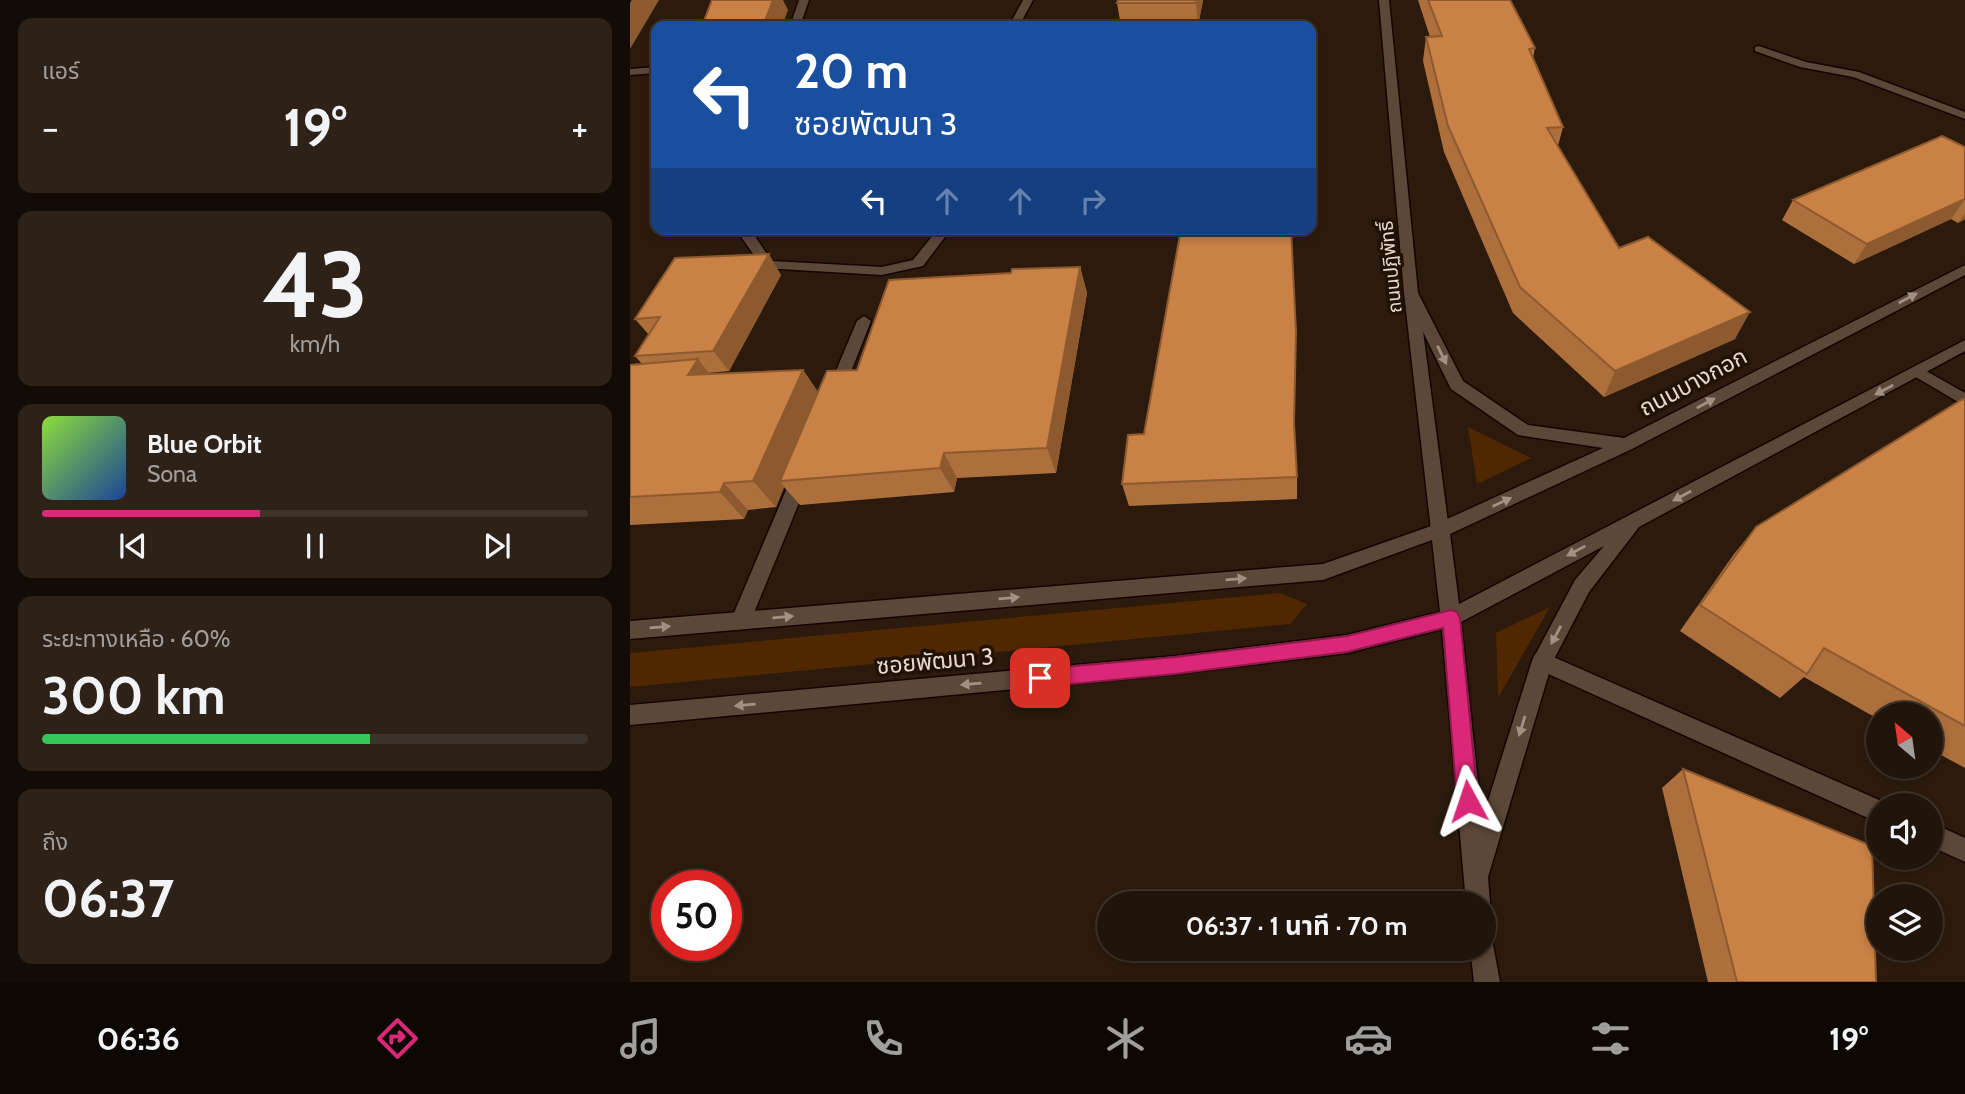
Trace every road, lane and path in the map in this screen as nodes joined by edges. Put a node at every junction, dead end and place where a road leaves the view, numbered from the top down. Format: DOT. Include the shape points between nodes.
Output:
graph roads {
  1 [pos="804,0"];
  2 [pos="1028,0"];
  3 [pos="1384,0"];
  4 [pos="797,21"];
  5 [pos="1017,21"];
  6 [pos="1759,48"];
  7 [pos="651,70"];
  8 [pos="630,72"];
  9 [pos="1965,116"];
  10 [pos="749,235"];
  11 [pos="940,235"];
  12 [pos="1965,268"];
  13 [pos="1411,293"];
  14 [pos="864,321"];
  15 [pos="1965,345"];
  16 [pos="1919,372"];
  17 [pos="1965,400"];
  18 [pos="828,411"];
  19 [pos="1626,445"];
  20 [pos="806,463"];
  21 [pos="1637,519"];
  22 [pos="1440,530"];
  23 [pos="1451,618"];
  24 [pos="741,620"];
  25 [pos="630,630"];
  26 [pos="1542,661"];
  27 [pos="630,715"];
  28 [pos="1866,806"];
  29 [pos="1943,840"];
  30 [pos="1965,850"];
  31 [pos="1475,879"];
  32 [pos="1476,891"];
  33 [pos="1485,961"];
  34 [pos="1487,982"];
  1 -- 4 [label="main road"];
  2 -- 5 [label="main road"];
  3 -- 13 [label="main road, ถนนปฏิพัทธิ์"];
  6 -- 9 [label="main road" via="1804,65 1855,74"];
  7 -- 8 [label="main road"];
  10 -- 11 [label="main road" via="768,265 882,271 918,263"];
  19 -- 12 [label="main road, ถนนบางกอก, one-way"];
  13 -- 19 [label="main road, one-way" via="1457,385 1524,431"];
  13 -- 22 [label="main road, ถนนปฏิพัทธิ์"];
  14 -- 18 [label="main road"];
  15 -- 16 [label="main road"];
  16 -- 17 [label="main road"];
  16 -- 21 [label="main road, one-way"];
  22 -- 19 [label="main road, ถนนบางกอก, one-way"];
  20 -- 24 [label="main road"];
  21 -- 23 [label="main road, one-way"];
  21 -- 26 [label="main road, one-way" via="1582,586"];
  22 -- 23 [label="main road, ถนนปฏิพัทธิ์"];
  24 -- 22 [label="main road, one-way" via="1323,572"];
  23 -- 27 [label="main road, ซอยพัฒนา 3, one-way" via="1347,644 1175,665"];
  23 -- 31 [label="main road, ถนนปฏิพัทธิ์"];
  25 -- 24 [label="main road, one-way"];
  26 -- 28 [label="main road"];
  26 -- 31 [label="main road, one-way"];
  29 -- 30 [label="main road"];
  31 -- 32 [label="main road, ถนนปฏิพัทธิ์"];
  33 -- 34 [label="main road"];
}
